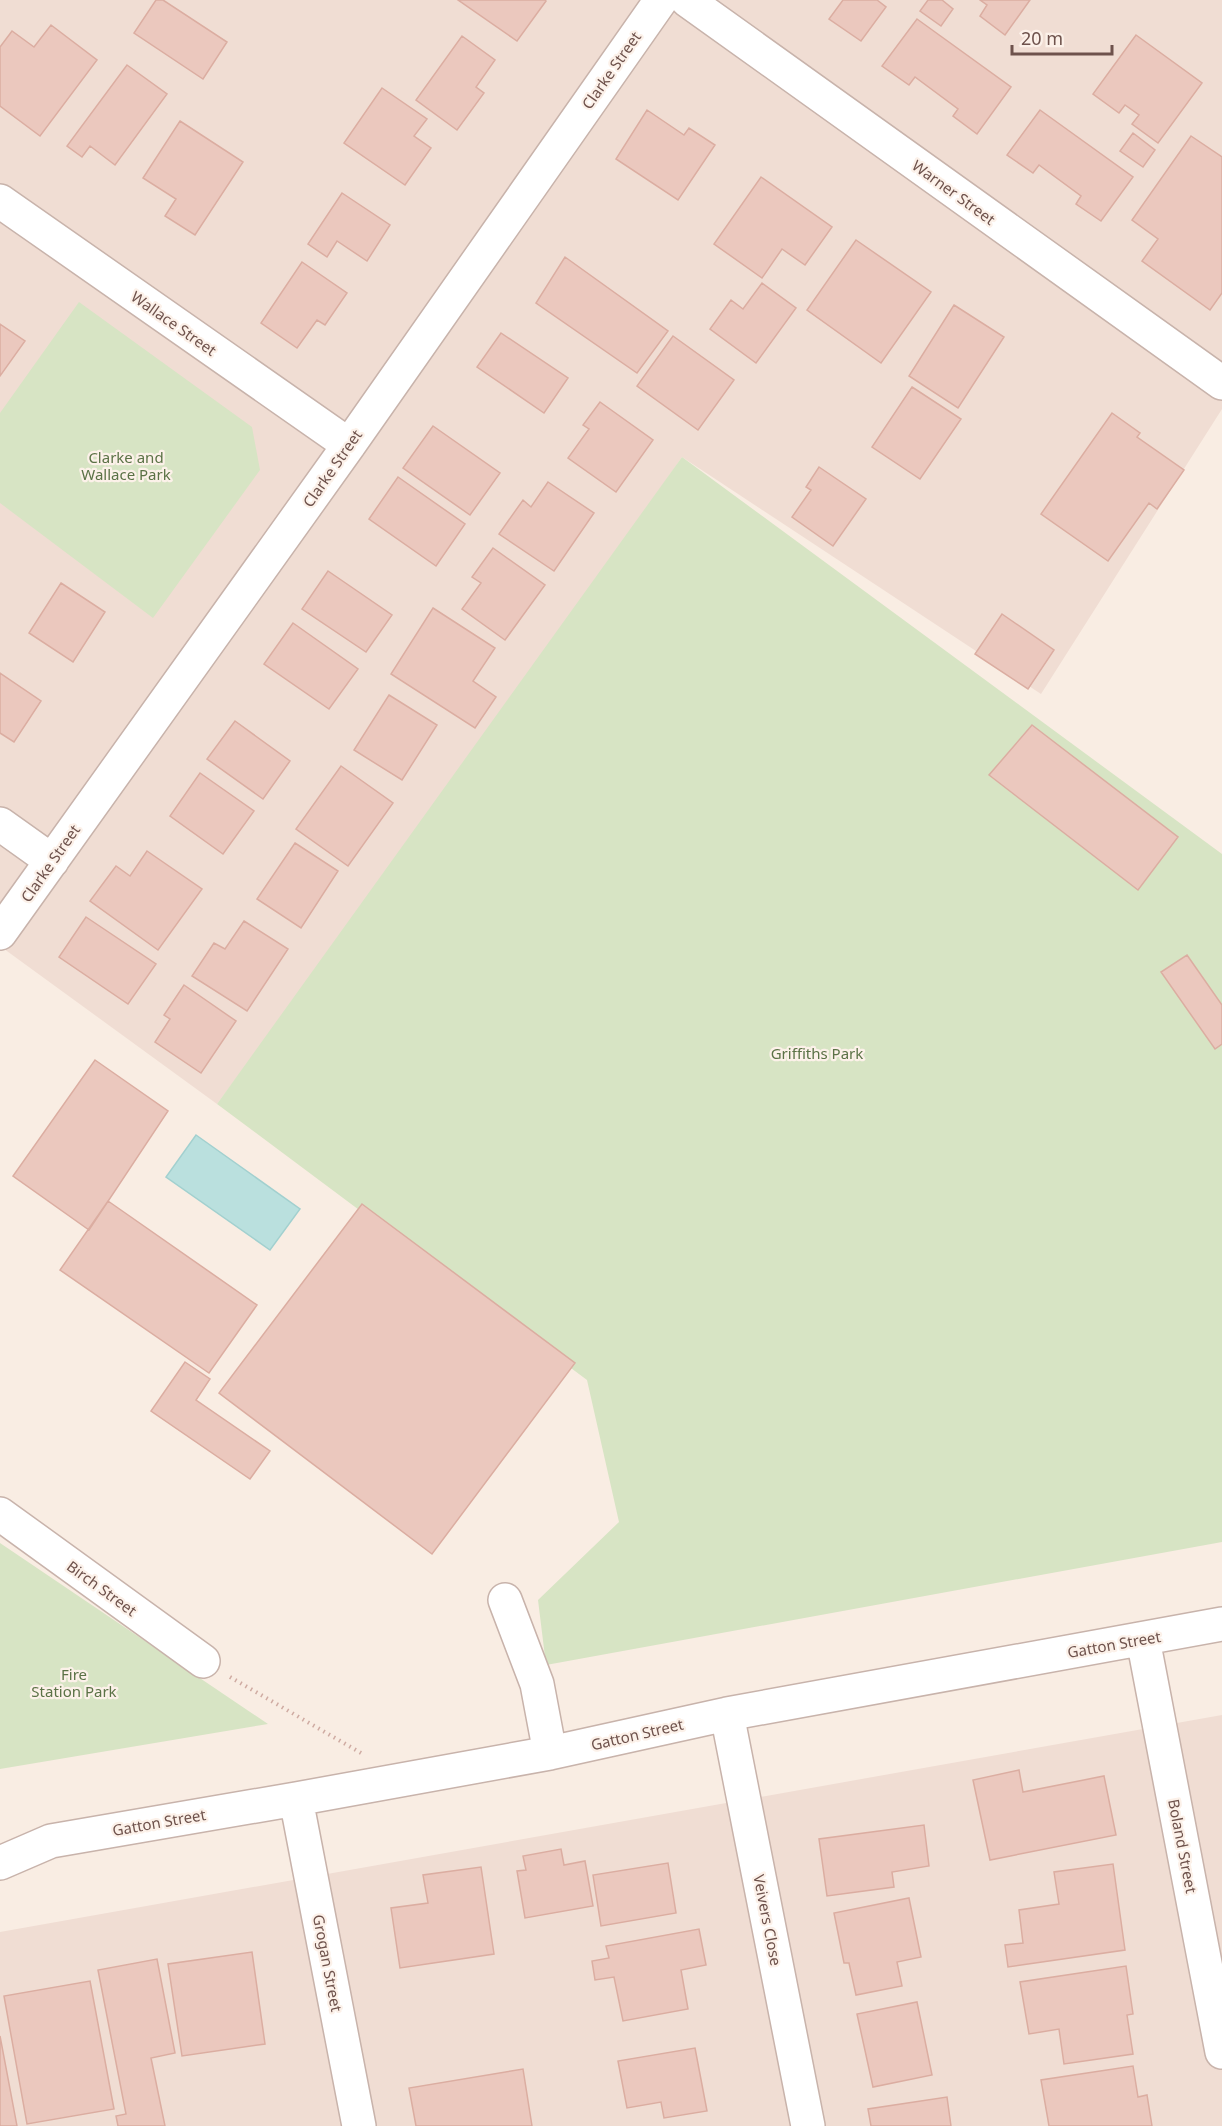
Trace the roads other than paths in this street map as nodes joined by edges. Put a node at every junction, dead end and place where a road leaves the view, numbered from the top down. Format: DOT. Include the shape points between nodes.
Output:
graph roads {
  1 [pos="661,0"];
  2 [pos="687,0"];
  3 [pos="0,201"];
  4 [pos="1222,383"];
  5 [pos="349,446"];
  6 [pos="0,824"];
  7 [pos="52,861"];
  8 [pos="0,933"];
  9 [pos="0,1514"];
  10 [pos="506,1600"];
  11 [pos="1222,1624"];
  12 [pos="1143,1639"];
  13 [pos="203,1661"];
  14 [pos="727,1714"];
  15 [pos="550,1753"];
  16 [pos="296,1799"];
  17 [pos="0,1836"];
  18 [pos="51,1841"];
  19 [pos="0,1863"];
  20 [pos="1222,2052"];
  21 [pos="359,2126"];
  22 [pos="808,2126"];
  1 -- 5 [label="street, Clarke Street"];
  2 -- 4 [label="street, Warner Street"];
  3 -- 5 [label="street, Wallace Street"];
  5 -- 7 [label="street, Clarke Street"];
  6 -- 7 [label="street"];
  7 -- 8 [label="street, Clarke Street"];
  9 -- 13 [label="street, Birch Street"];
  10 -- 15 [label="street" via="537,1684"];
  11 -- 12 [label="street, Gatton Street"];
  12 -- 14 [label="street, Gatton Street"];
  12 -- 20 [label="street, Boland Street"];
  14 -- 15 [label="street, Gatton Street"];
  14 -- 22 [label="street, Veivers Close"];
  15 -- 16 [label="street, Gatton Street"];
  16 -- 18 [label="street, Gatton Street"];
  16 -- 21 [label="street, Grogan Street"];
  17 -- 18 [label="street"];
  18 -- 19 [label="street"];
}
